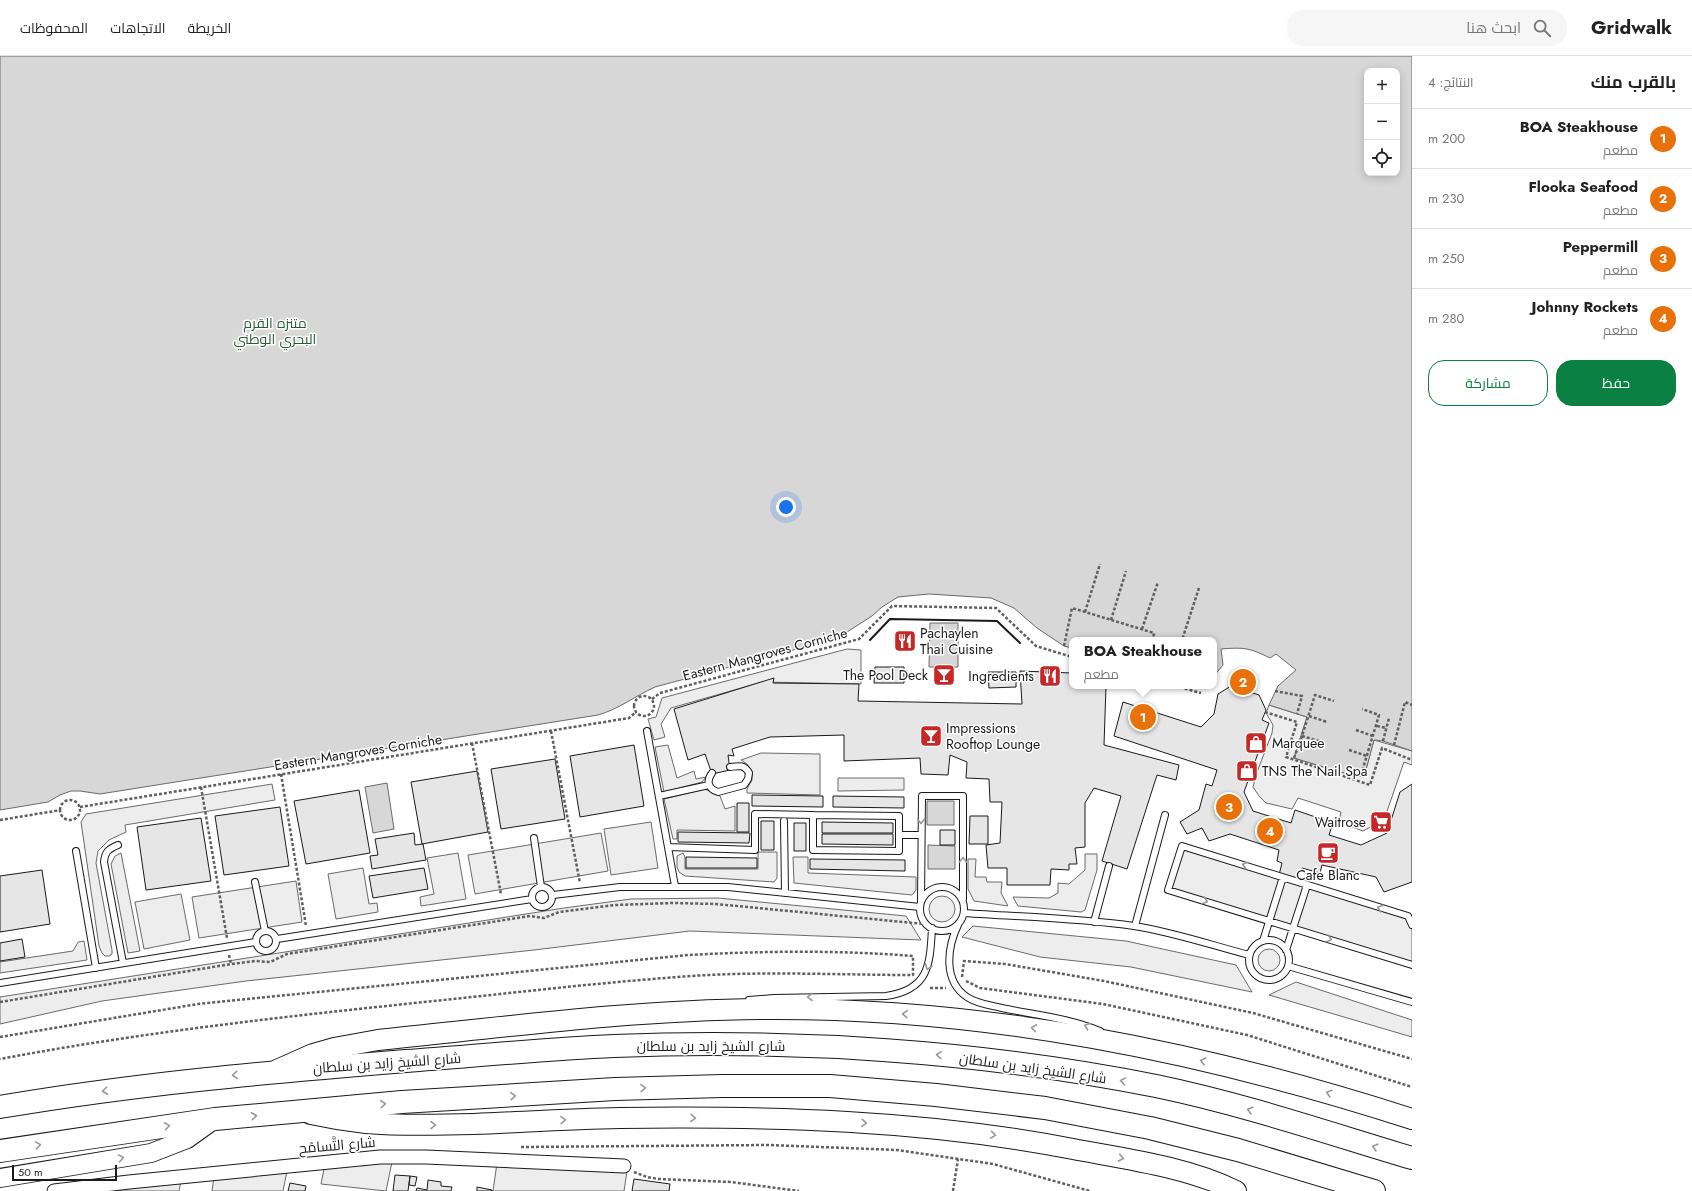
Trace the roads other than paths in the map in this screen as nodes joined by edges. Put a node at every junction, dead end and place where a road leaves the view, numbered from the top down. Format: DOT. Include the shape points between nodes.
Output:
graph roads {
  1 [pos="647,731"];
  2 [pos="730,767"];
  3 [pos="712,773"];
  4 [pos="709,784"];
  5 [pos="659,796"];
  6 [pos="813,815"];
  7 [pos="1165,815"];
  8 [pos="784,821"];
  9 [pos="899,835"];
  10 [pos="921,835"];
  11 [pos="534,838"];
  12 [pos="118,845"];
  13 [pos="668,848"];
  14 [pos="76,851"];
  15 [pos="1109,866"];
  16 [pos="1283,877"];
  17 [pos="255,882"];
  18 [pos="1307,884"];
  19 [pos="675,886"];
  20 [pos="541,887"];
  21 [pos="785,893"];
  22 [pos="552,895"];
  23 [pos="532,899"];
  24 [pos="963,899"];
  25 [pos="921,904"];
  26 [pos="964,913"];
  27 [pos="1269,921"];
  28 [pos="1094,922"];
  29 [pos="958,925"];
  30 [pos="1412,925"];
  31 [pos="1135,926"];
  32 [pos="932,928"];
  33 [pos="1293,928"];
  34 [pos="265,931"];
  35 [pos="277,939"];
  36 [pos="1263,941"];
  37 [pos="256,942"];
  38 [pos="1286,950"];
  39 [pos="1249,955"];
  40 [pos="123,963"];
  41 [pos="1412,965"];
  42 [pos="1288,966"];
  43 [pos="96,968"];
  44 [pos="0,983"];
  45 [pos="1412,1002"];
  46 [pos="708,1010"];
  47 [pos="1123,1043"];
  48 [pos="273,1072"];
  49 [pos="1366,1105"];
  50 [pos="0,1107"];
  51 [pos="297,1111"];
  52 [pos="1412,1112"];
  53 [pos="215,1119"];
  54 [pos="1412,1119"];
  55 [pos="0,1151"];
  56 [pos="1412,1158"];
  57 [pos="624,1166"];
  58 [pos="0,1178"];
  59 [pos="1235,1189"];
  60 [pos="54,1191"];
  61 [pos="1374,1191"];
  1 -- 5 [label="lane"];
  2 -- 4 [label="lane" via="745,767 749,773 747,782 721,792 714,791"];
  3 -- 4 [label="lane" via="708,779"];
  4 -- 5 [label="lane"];
  5 -- 13 [label="lane"];
  6 -- 9 [label="lane" via="899,816"];
  6 -- 9 [label="lane" via="813,850 899,851"];
  6 -- 13 [label="lane" via="755,814 755,850"];
  7 -- 31 [label="lane"];
  8 -- 21 [label="lane"];
  9 -- 10 [label="lane"];
  24 -- 10 [label="lane, one-way" via="963,796 922,796"];
  10 -- 25 [label="lane"];
  11 -- 20 [label="lane"];
  12 -- 40 [label="lane" via="109,849 104,862"];
  13 -- 19 [label="lane"];
  14 -- 43 [label="lane"];
  15 -- 28 [label="lane"];
  16 -- 18 [label="lane"];
  16 -- 27 [label="lane"];
  16 -- 27 [label="lane, one-way" via="1182,846 1170,882 1168,890"];
  17 -- 34 [label="lane"];
  30 -- 18 [label="lane, one-way" via="1408,916"];
  18 -- 33 [label="lane"];
  19 -- 21 [label="lane" via="728,887"];
  19 -- 22 [label="lane" via="620,887"];
  20 -- 22 [label="lane" via="546,887"];
  20 -- 23 [label="lane" via="534,890"];
  21 -- 25 [label="lane"];
  22 -- 23 [label="lane" via="551,902 546,906 536,905"];
  23 -- 35 [label="lane"];
  24 -- 25 [label="lane" via="954,889 940,886 927,892"];
  24 -- 26 [label="lane"];
  25 -- 32 [label="lane" via="922,918"];
  26 -- 28 [label="lane"];
  26 -- 29 [label="lane"];
  27 -- 33 [label="lane"];
  27 -- 36 [label="lane"];
  28 -- 31 [label="lane"];
  29 -- 32 [label="lane" via="945,931"];
  47 -- 29 [label="lane, one-way" via="1084,1024 982,1003 967,997 954,983 950,969 951,940"];
  31 -- 39 [label="lane"];
  32 -- 46 [label="lane, one-way" via="931,957 926,972 916,984 903,992 886,996 774,998 738,1002"];
  33 -- 38 [label="lane"];
  33 -- 41 [label="lane, one-way"];
  34 -- 35 [label="lane" via="274,933"];
  34 -- 37 [label="lane" via="259,934"];
  35 -- 37 [label="lane" via="275,946 266,951 260,949"];
  36 -- 38 [label="lane" via="1276,942"];
  36 -- 39 [label="lane" via="1252,949"];
  37 -- 40 [label="lane"];
  38 -- 42 [label="lane" via="1289,957"];
  39 -- 42 [label="lane" via="1250,968 1258,978 1264,980 1278,978"];
  40 -- 43 [label="lane"];
  42 -- 45 [label="lane"];
  43 -- 44 [label="lane"];
  47 -- 46 [label="main road, one-way" via="1038,1028 936,1017 818,1010"];
  46 -- 48 [label="main road" via="653,1012 356,1043 314,1054"];
  49 -- 47 [label="main road, one-way" via="1238,1069"];
  48 -- 50 [label="highway, شارع الشيخ زايد بن سلطان, one-way" via="204,1078"];
  56 -- 48 [label="highway, شارع الشيخ زايد بن سلطان, one-way" via="1248,1109 1158,1086 1048,1068 940,1055 829,1047 719,1044 614,1046"];
  49 -- 52 [label="lane"];
  49 -- 54 [label="main road"];
  53 -- 51 [label="highway, one-way"];
  51 -- 59 [label="main road, one-way" via="351,1121 415,1125 618,1118 825,1120 886,1124 1038,1142 1141,1162"];
  51 -- 61 [label="highway, one-way" via="616,1089 830,1086 1038,1107 1150,1128 1238,1150"];
  55 -- 53 [label="highway, one-way"];
  58 -- 53 [label="main road, one-way" via="152,1153 187,1139"];
  57 -- 60 [label="street, شارع التَّسامُح" via="380,1157"];
}
